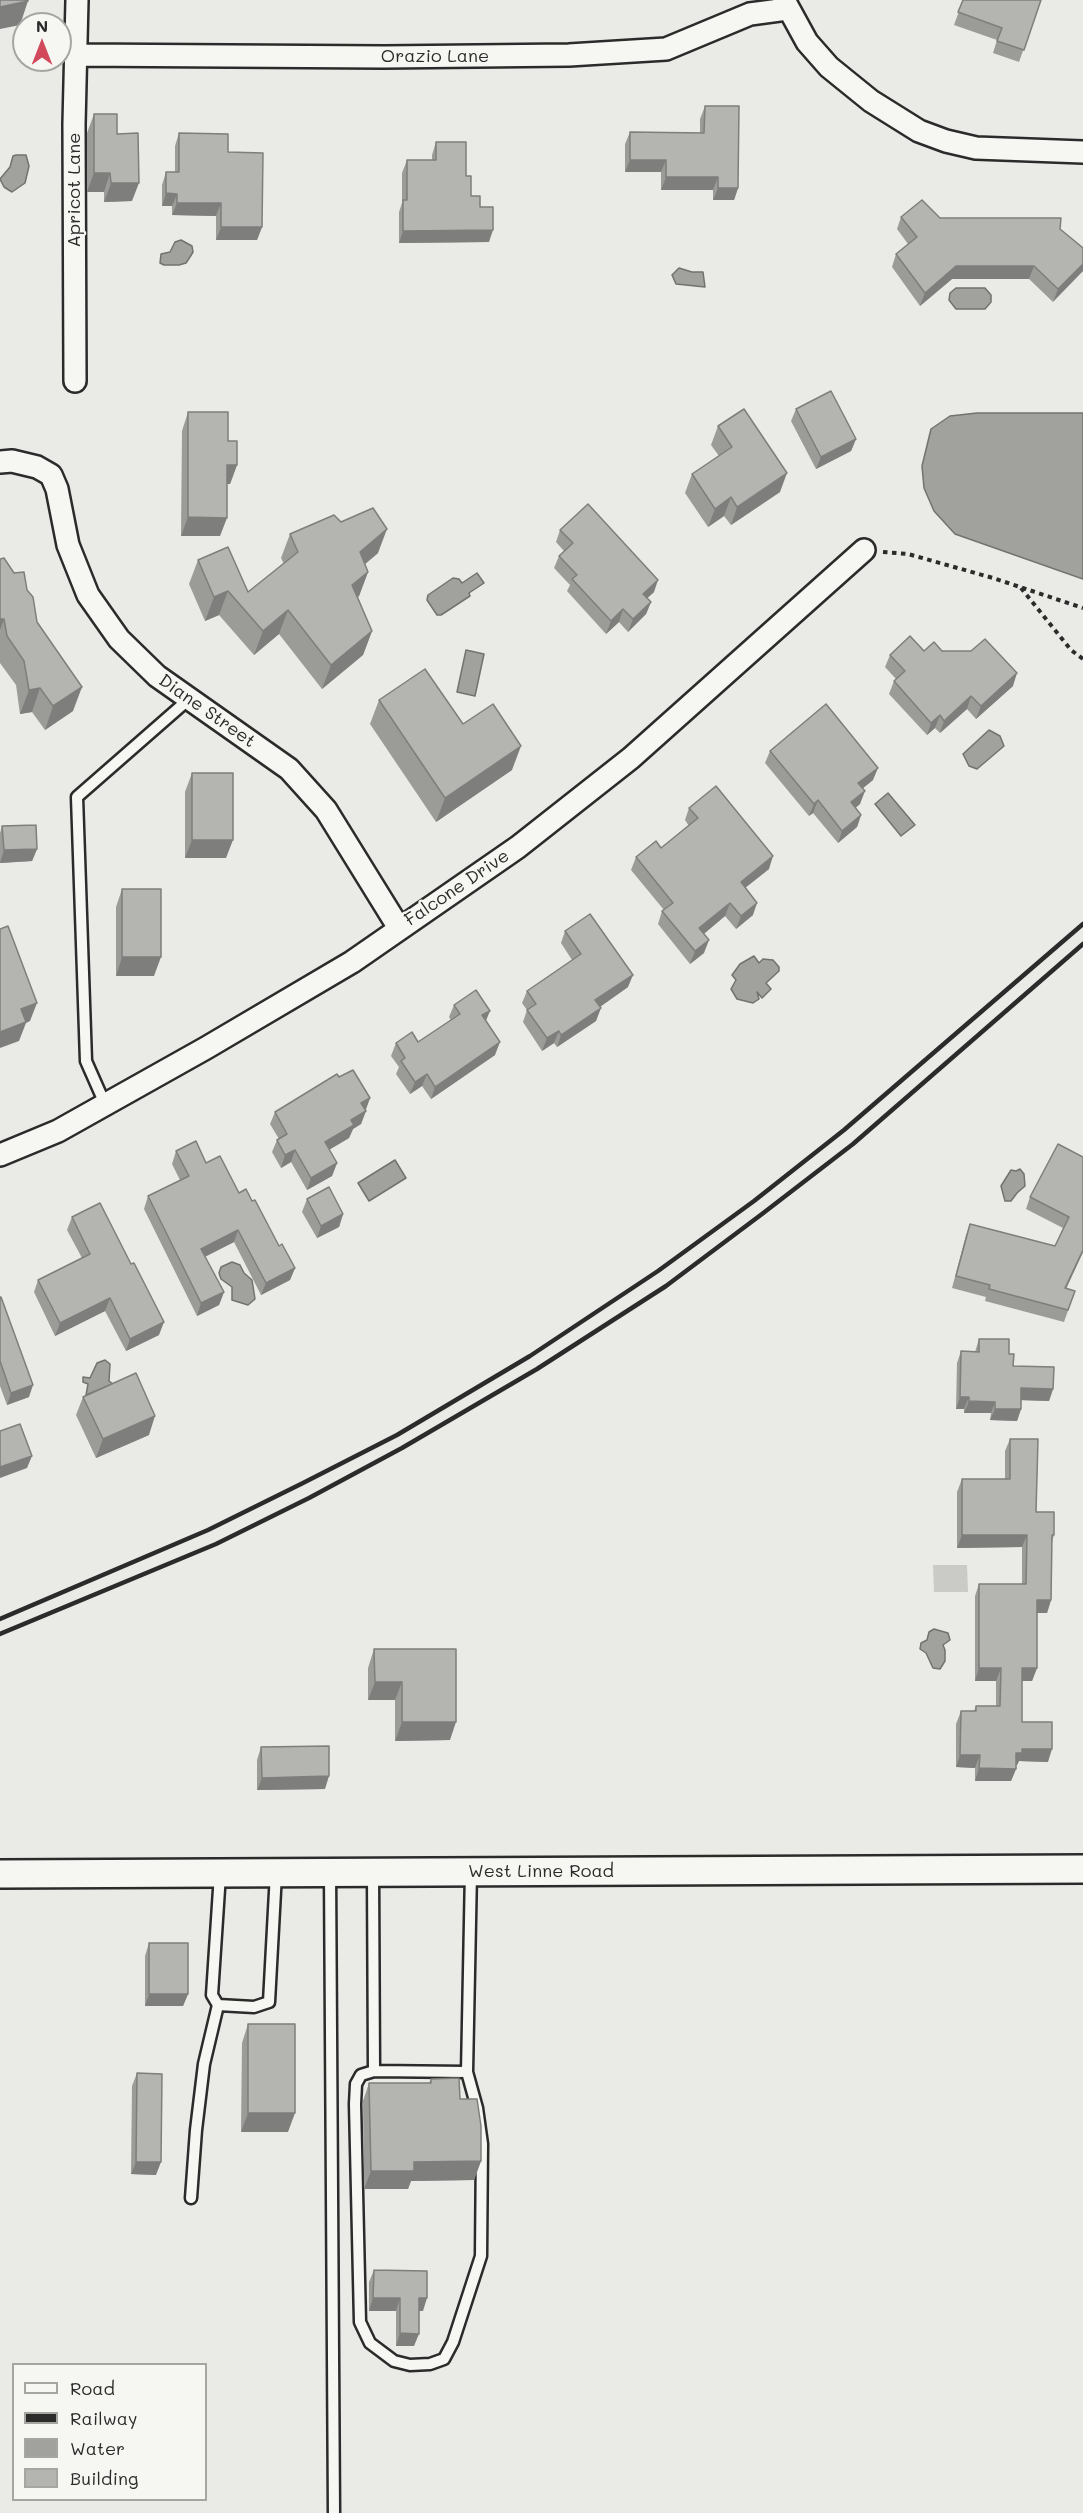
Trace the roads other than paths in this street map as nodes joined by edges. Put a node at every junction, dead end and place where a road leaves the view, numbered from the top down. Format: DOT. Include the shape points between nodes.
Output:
graph roads {
  1 [pos="77,0"];
  2 [pos="786,5"];
  3 [pos="76,55"];
  4 [pos="1083,152"];
  5 [pos="75,381"];
  6 [pos="0,462"];
  7 [pos="864,550"];
  8 [pos="189,699"];
  9 [pos="399,928"];
  10 [pos="105,1104"];
  11 [pos="0,1155"];
  12 [pos="1083,1869"];
  13 [pos="330,1871"];
  14 [pos="373,1871"];
  15 [pos="471,1871"];
  16 [pos="276,1872"];
  17 [pos="220,1873"];
  18 [pos="0,1874"];
  19 [pos="218,2005"];
  20 [pos="374,2071"];
  21 [pos="467,2072"];
  22 [pos="191,2198"];
  23 [pos="334,2513"];
  1 -- 3 [label="street, Apricot Lane"];
  2 -- 3 [label="street, Orazio Lane" via="750,14 666,49 569,55 396,57"];
  2 -- 4 [label="street" via="807,42 829,67 871,101 920,131 976,148"];
  3 -- 5 [label="street, Apricot Lane"];
  6 -- 8 [label="street, Diane Street" via="37,467 51,475 68,545 88,595 118,639 157,676"];
  7 -- 9 [label="street, Falcone Drive" via="631,758 518,847"];
  8 -- 9 [label="street, Diane Street" via="289,769 326,810"];
  8 -- 10 [label="lane" via="77,797 86,1061"];
  9 -- 10 [label="street, Falcone Drive" via="352,962"];
  10 -- 11 [label="street, Falcone Drive" via="58,1131"];
  12 -- 15 [label="street, West Linne Road"];
  13 -- 14 [label="street, West Linne Road"];
  13 -- 16 [label="street, West Linne Road"];
  13 -- 23 [label="lane"];
  14 -- 15 [label="street, West Linne Road"];
  14 -- 20 [label="lane"];
  15 -- 21 [label="lane"];
  16 -- 17 [label="street, West Linne Road"];
  16 -- 19 [label="lane" via="269,2002 254,2007"];
  17 -- 18 [label="street, West Linne Road"];
  17 -- 19 [label="lane" via="212,1995"];
  19 -- 22 [label="lane" via="204,2064"];
  20 -- 21 [label="lane"];
  20 -- 21 [label="lane" via="361,2075 356,2084 360,2322 370,2343 394,2361 410,2365 444,2359 481,2256 482,2144"];
}
